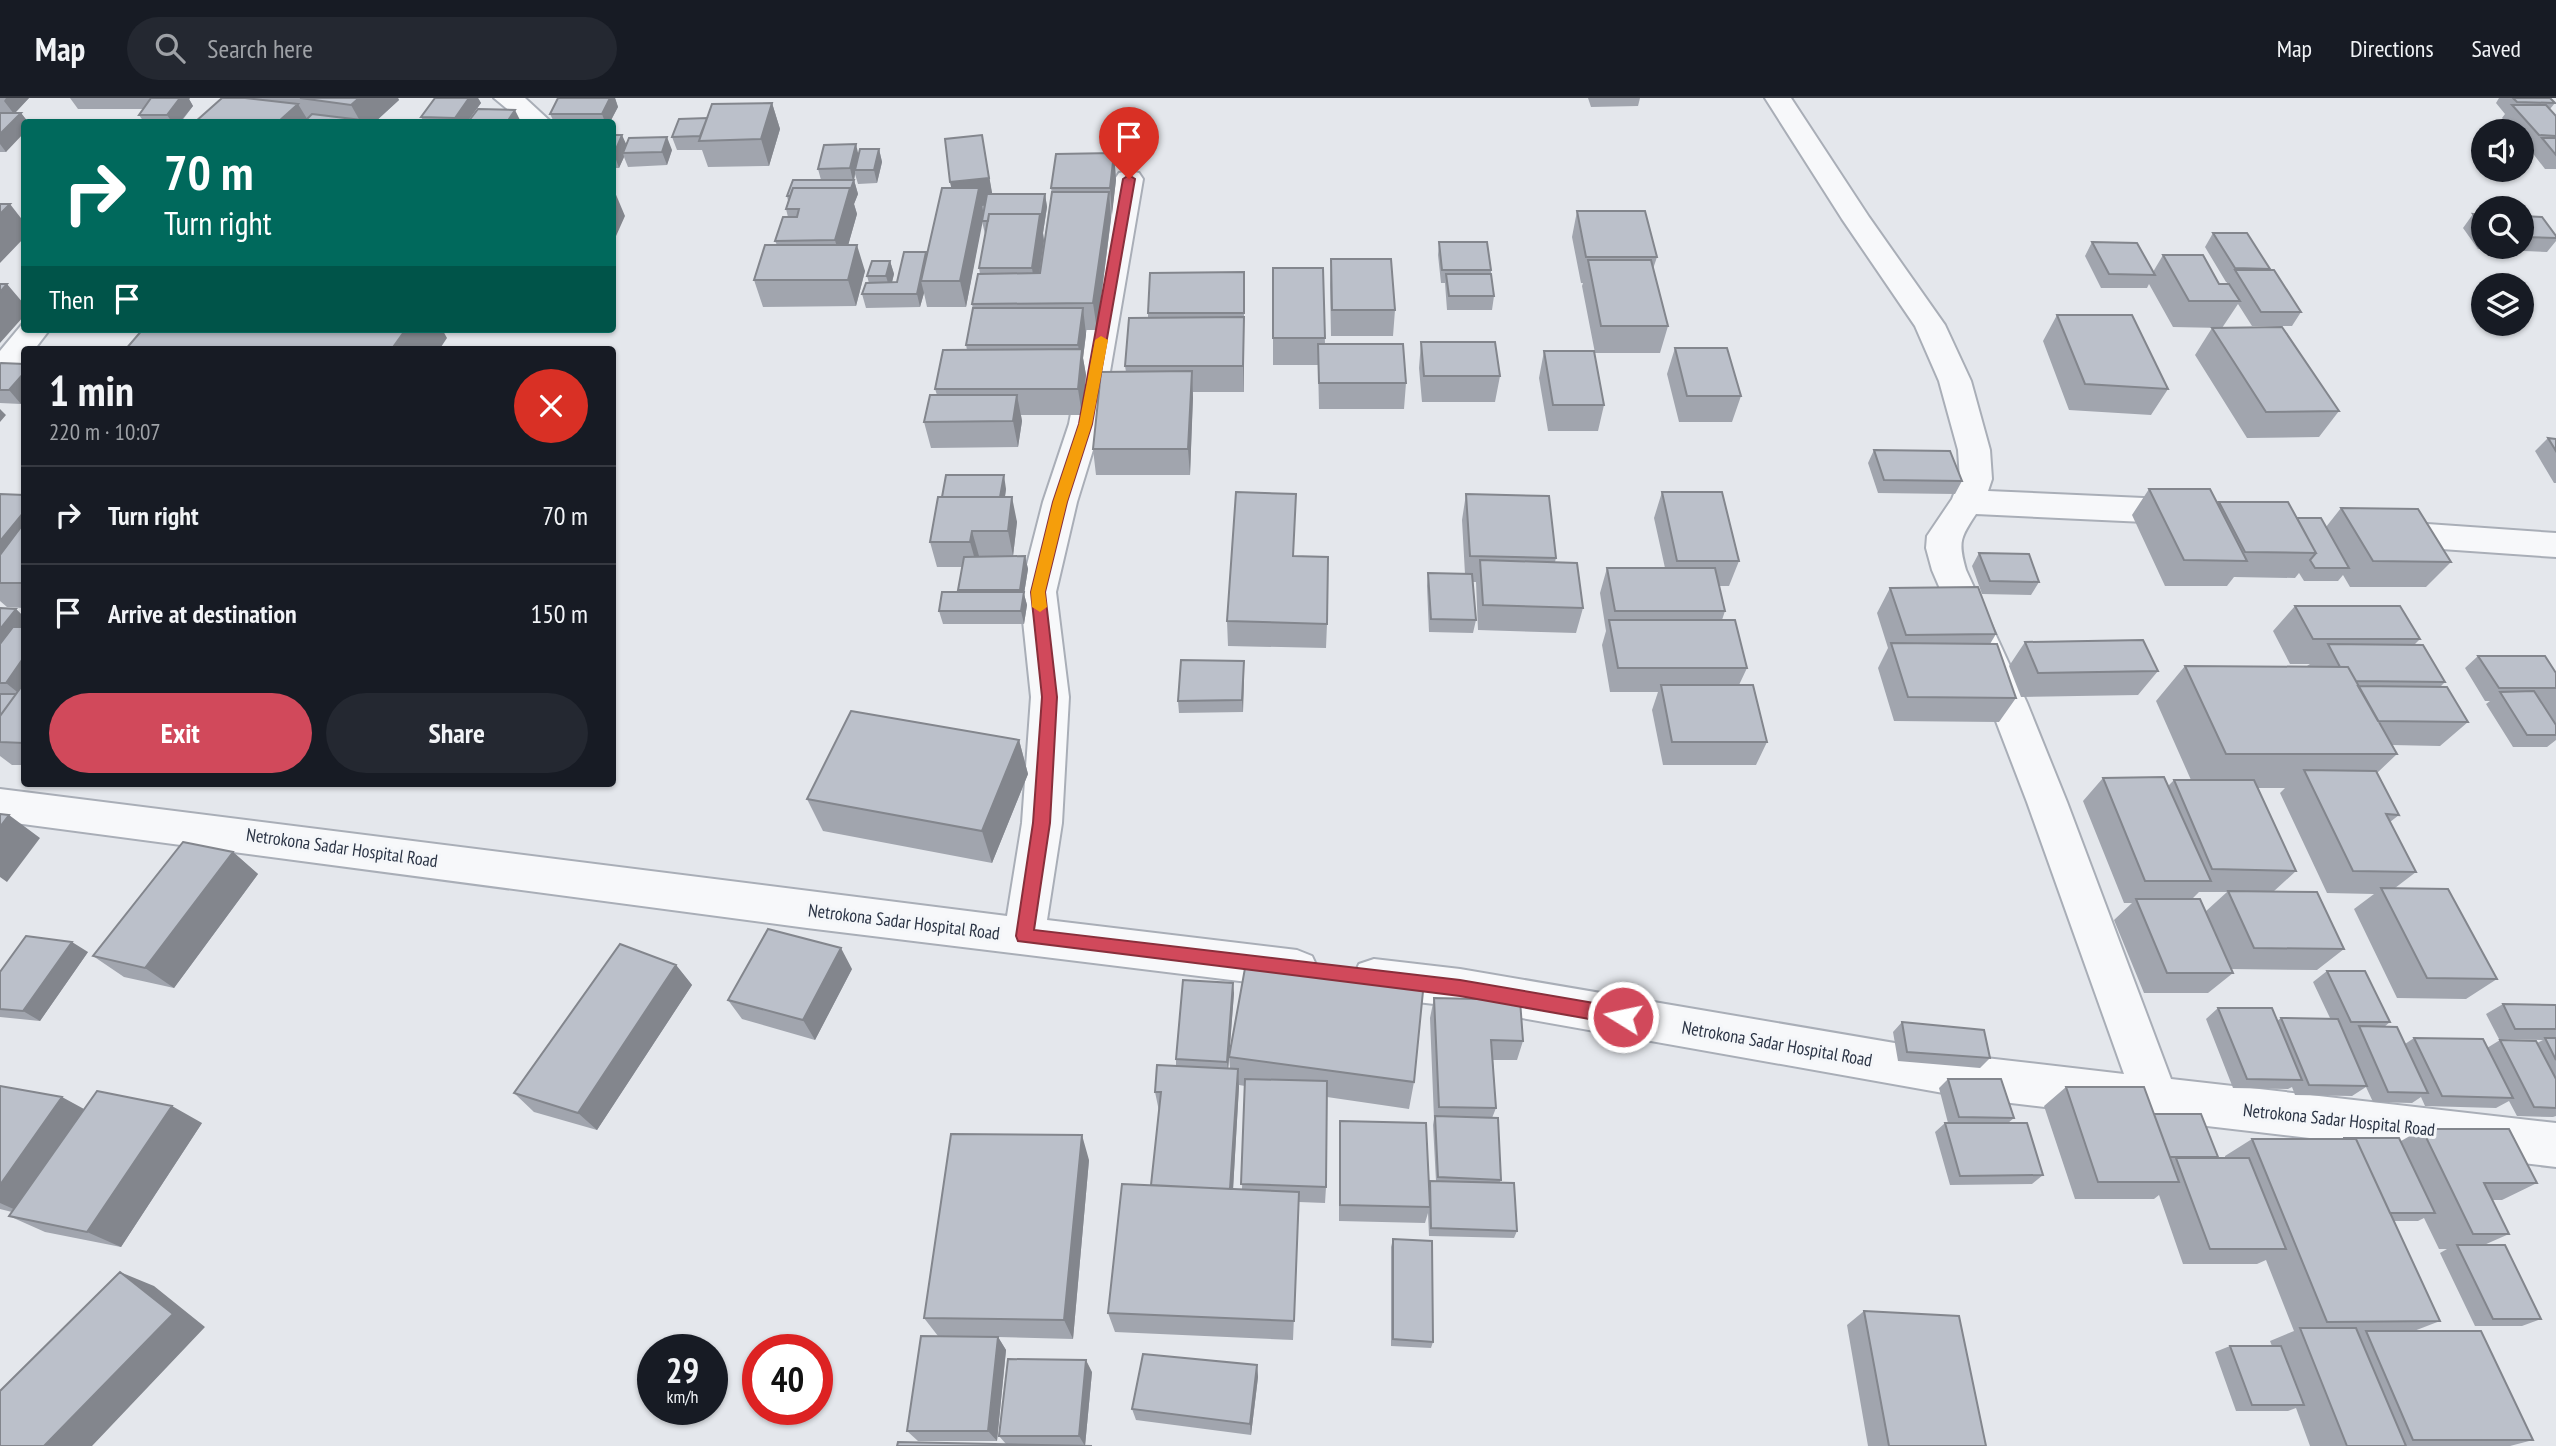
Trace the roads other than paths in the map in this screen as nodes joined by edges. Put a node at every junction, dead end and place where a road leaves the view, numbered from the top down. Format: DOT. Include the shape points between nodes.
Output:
graph roads {
  1 [pos="506,98"];
  2 [pos="1778,98"];
  3 [pos="535,119"];
  4 [pos="1129,179"];
  5 [pos="32,333"];
  6 [pos="0,371"];
  7 [pos="1967,502"];
  8 [pos="2215,514"];
  9 [pos="2360,530"];
  10 [pos="2556,545"];
  11 [pos="0,805"];
  12 [pos="1024,936"];
  13 [pos="2156,1100"];
  14 [pos="2556,1145"];
  1 -- 3 [label="street"];
  2 -- 7 [label="street" via="1940,345 1974,450 1976,479"];
  4 -- 12 [label="street" via="1085,424 1038,592 1050,697 1042,823"];
  5 -- 6 [label="street"];
  7 -- 8 [label="street"];
  7 -- 13 [label="street" via="1944,536 1943,548 2042,790"];
  9 -- 10 [label="street"];
  11 -- 12 [label="street, Netrokona Sadar Hospital Road"];
  12 -- 13 [label="street, Netrokona Sadar Hospital Road" via="1460,988 1977,1078"];
  13 -- 14 [label="street, Netrokona Sadar Hospital Road"];
}
